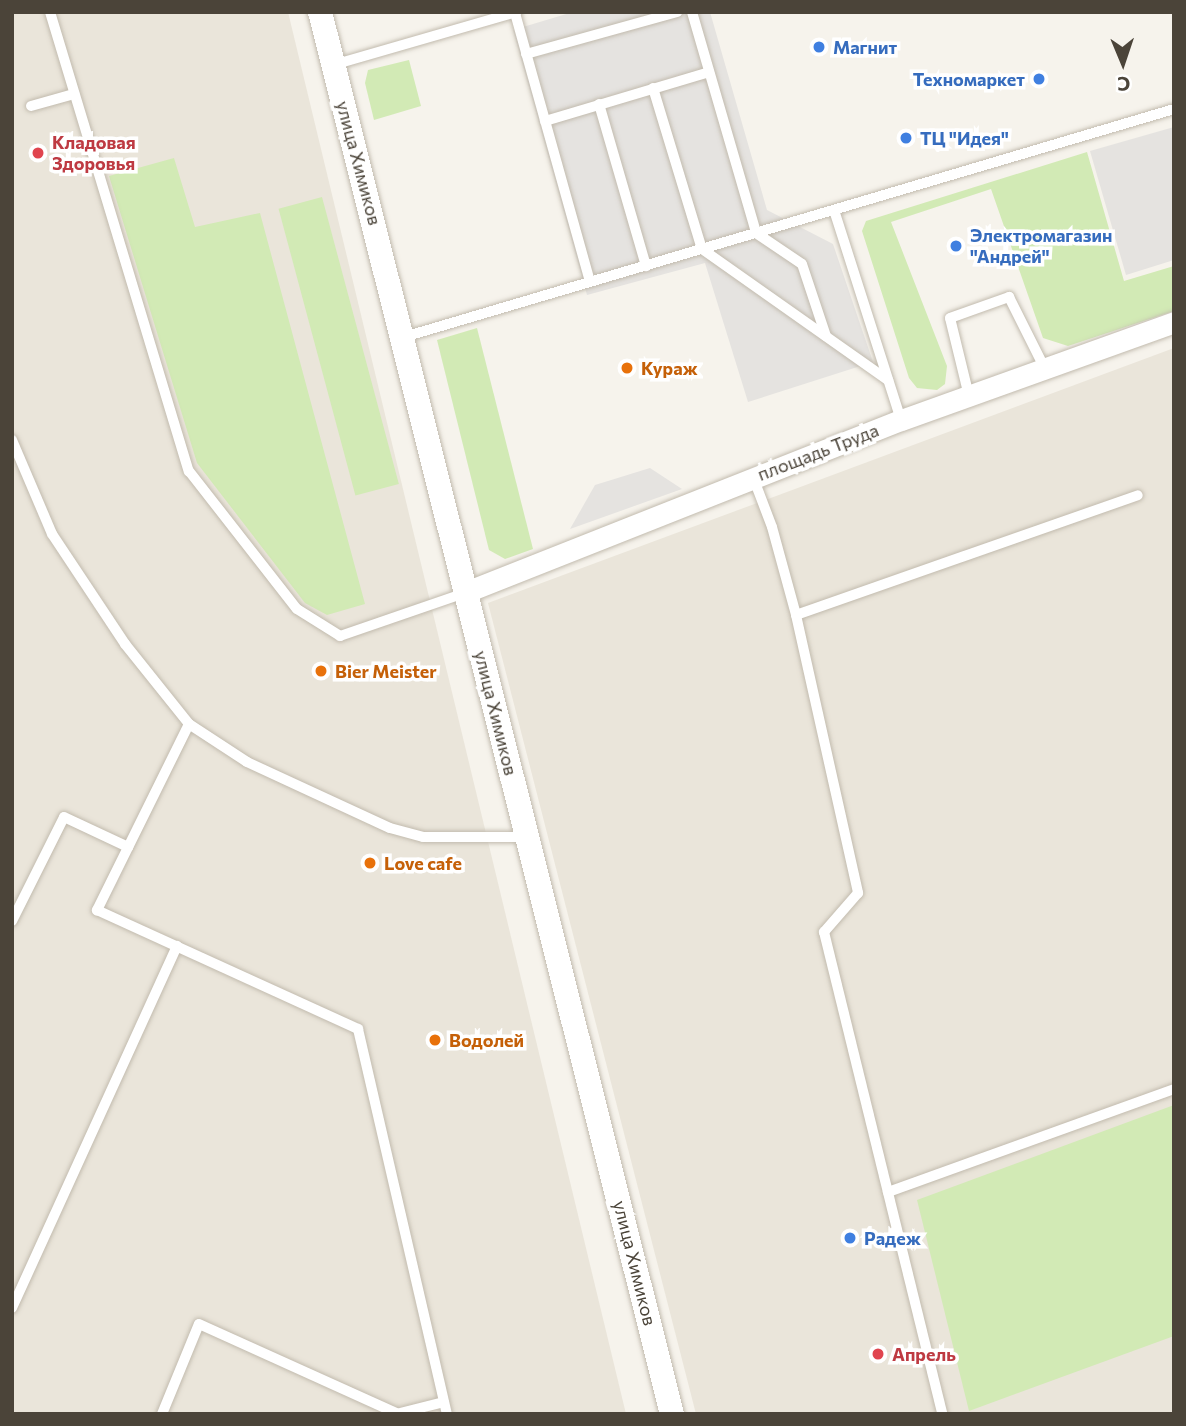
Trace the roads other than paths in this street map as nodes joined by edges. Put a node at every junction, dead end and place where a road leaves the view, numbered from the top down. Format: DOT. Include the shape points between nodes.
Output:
graph roads {
  1 [pos="50,12"];
  2 [pos="320,12"];
  3 [pos="677,12"];
  4 [pos="692,12"];
  5 [pos="516,13"];
  6 [pos="526,54"];
  7 [pos="333,65"];
  8 [pos="709,72"];
  9 [pos="653,89"];
  10 [pos="74,94"];
  11 [pos="599,104"];
  12 [pos="31,106"];
  13 [pos="1174,109"];
  14 [pos="545,121"];
  15 [pos="834,210"];
  16 [pos="756,233"];
  17 [pos="702,249"];
  18 [pos="646,266"];
  19 [pos="590,282"];
  20 [pos="1174,322"];
  21 [pos="826,336"];
  22 [pos="404,337"];
  23 [pos="1045,369"];
  24 [pos="888,380"];
  25 [pos="969,396"];
  26 [pos="901,420"];
  27 [pos="12,440"];
  28 [pos="753,477"];
  29 [pos="1138,495"];
  30 [pos="466,592"];
  31 [pos="796,615"];
  32 [pos="189,724"];
  33 [pos="528,837"];
  34 [pos="128,848"];
  35 [pos="12,921"];
  36 [pos="177,946"];
  37 [pos="1174,1089"];
  38 [pos="888,1192"];
  39 [pos="12,1308"];
  40 [pos="444,1402"];
  41 [pos="162,1414"];
  42 [pos="396,1414"];
  43 [pos="447,1414"];
  44 [pos="673,1414"];
  45 [pos="942,1414"];
  1 -- 10 [label="lane"];
  2 -- 7 [label="street, улица Химиков"];
  3 -- 6 [label="lane"];
  4 -- 8 [label="lane"];
  5 -- 6 [label="lane"];
  5 -- 7 [label="lane"];
  6 -- 14 [label="lane"];
  7 -- 22 [label="street, улица Химиков"];
  8 -- 9 [label="lane"];
  8 -- 16 [label="lane"];
  9 -- 11 [label="lane"];
  9 -- 17 [label="lane"];
  10 -- 12 [label="lane"];
  10 -- 30 [label="lane" via="189,471 297,609 340,636"];
  11 -- 14 [label="lane"];
  11 -- 18 [label="lane"];
  13 -- 15 [label="lane"];
  14 -- 19 [label="lane"];
  15 -- 16 [label="lane"];
  15 -- 24 [label="lane"];
  16 -- 17 [label="lane"];
  16 -- 21 [label="lane" via="802,264"];
  17 -- 18 [label="lane"];
  17 -- 21 [label="lane"];
  18 -- 19 [label="lane"];
  19 -- 22 [label="lane"];
  20 -- 23 [label="street, площадь Труда"];
  21 -- 24 [label="lane"];
  22 -- 30 [label="street, улица Химиков"];
  23 -- 25 [label="street, площадь Труда"];
  23 -- 25 [label="lane" via="1009,297 950,318"];
  24 -- 26 [label="lane"];
  25 -- 26 [label="street, площадь Труда"];
  26 -- 28 [label="street, площадь Труда"];
  27 -- 32 [label="lane" via="52,534 125,644"];
  28 -- 30 [label="street, площадь Труда"];
  28 -- 31 [label="lane"];
  29 -- 31 [label="lane"];
  30 -- 33 [label="street, улица Химиков"];
  31 -- 38 [label="lane" via="858,893 824,932"];
  32 -- 33 [label="lane" via="247,762 390,828 423,837"];
  32 -- 34 [label="lane"];
  33 -- 44 [label="street, улица Химиков"];
  34 -- 35 [label="lane" via="64,817"];
  34 -- 36 [label="lane" via="97,909"];
  36 -- 39 [label="lane"];
  36 -- 40 [label="lane" via="358,1029"];
  37 -- 38 [label="lane"];
  38 -- 45 [label="lane"];
  40 -- 42 [label="lane"];
  40 -- 43 [label="lane"];
  41 -- 42 [label="lane" via="199,1324"];
}
